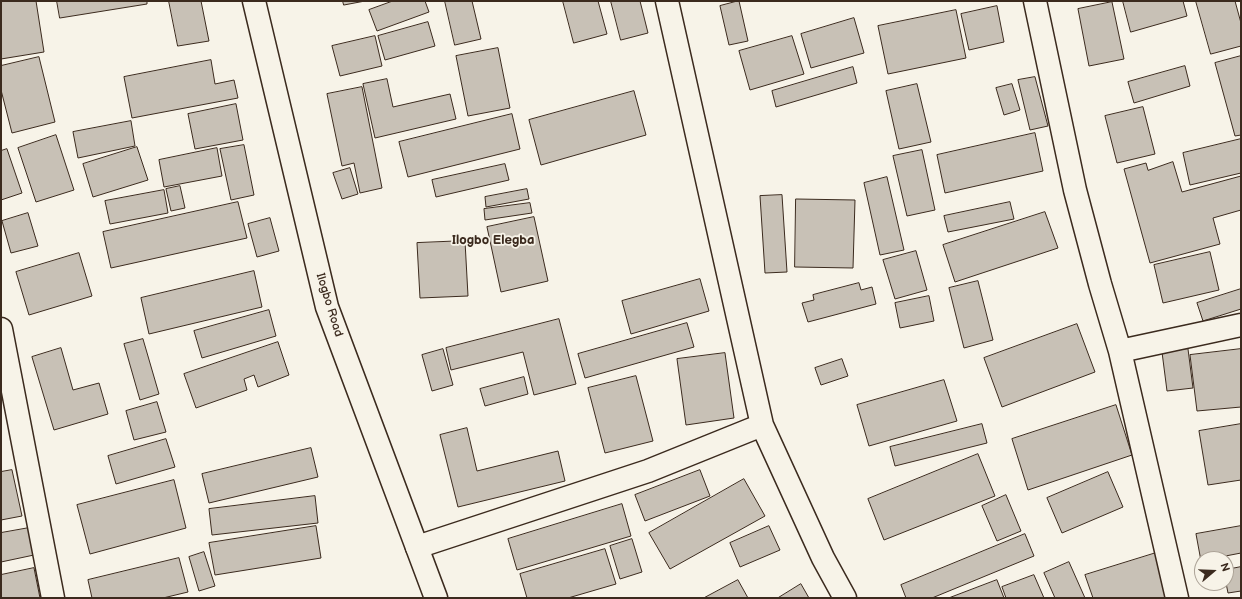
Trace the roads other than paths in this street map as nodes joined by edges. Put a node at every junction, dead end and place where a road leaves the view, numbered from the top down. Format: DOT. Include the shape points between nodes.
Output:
graph roads {
  1 [pos="254,1"];
  2 [pos="667,1"];
  3 [pos="1035,1"];
  4 [pos="1241,325"];
  5 [pos="1,329"];
  6 [pos="1120,351"];
  7 [pos="762,425"];
  8 [pos="417,547"];
  9 [pos="53,598"];
  10 [pos="436,598"];
  11 [pos="845,598"];
  12 [pos="1177,598"];
  1 -- 8 [label="street, Ilogbo Road" via="327,307"];
  2 -- 7 [label="street"];
  3 -- 6 [label="street" via="1075,190"];
  4 -- 6 [label="street"];
  5 -- 9 [label="street"];
  6 -- 12 [label="street"];
  7 -- 8 [label="street" via="648,472"];
  7 -- 11 [label="street" via="823,558"];
  8 -- 10 [label="street, Ilogbo Road"];
}
